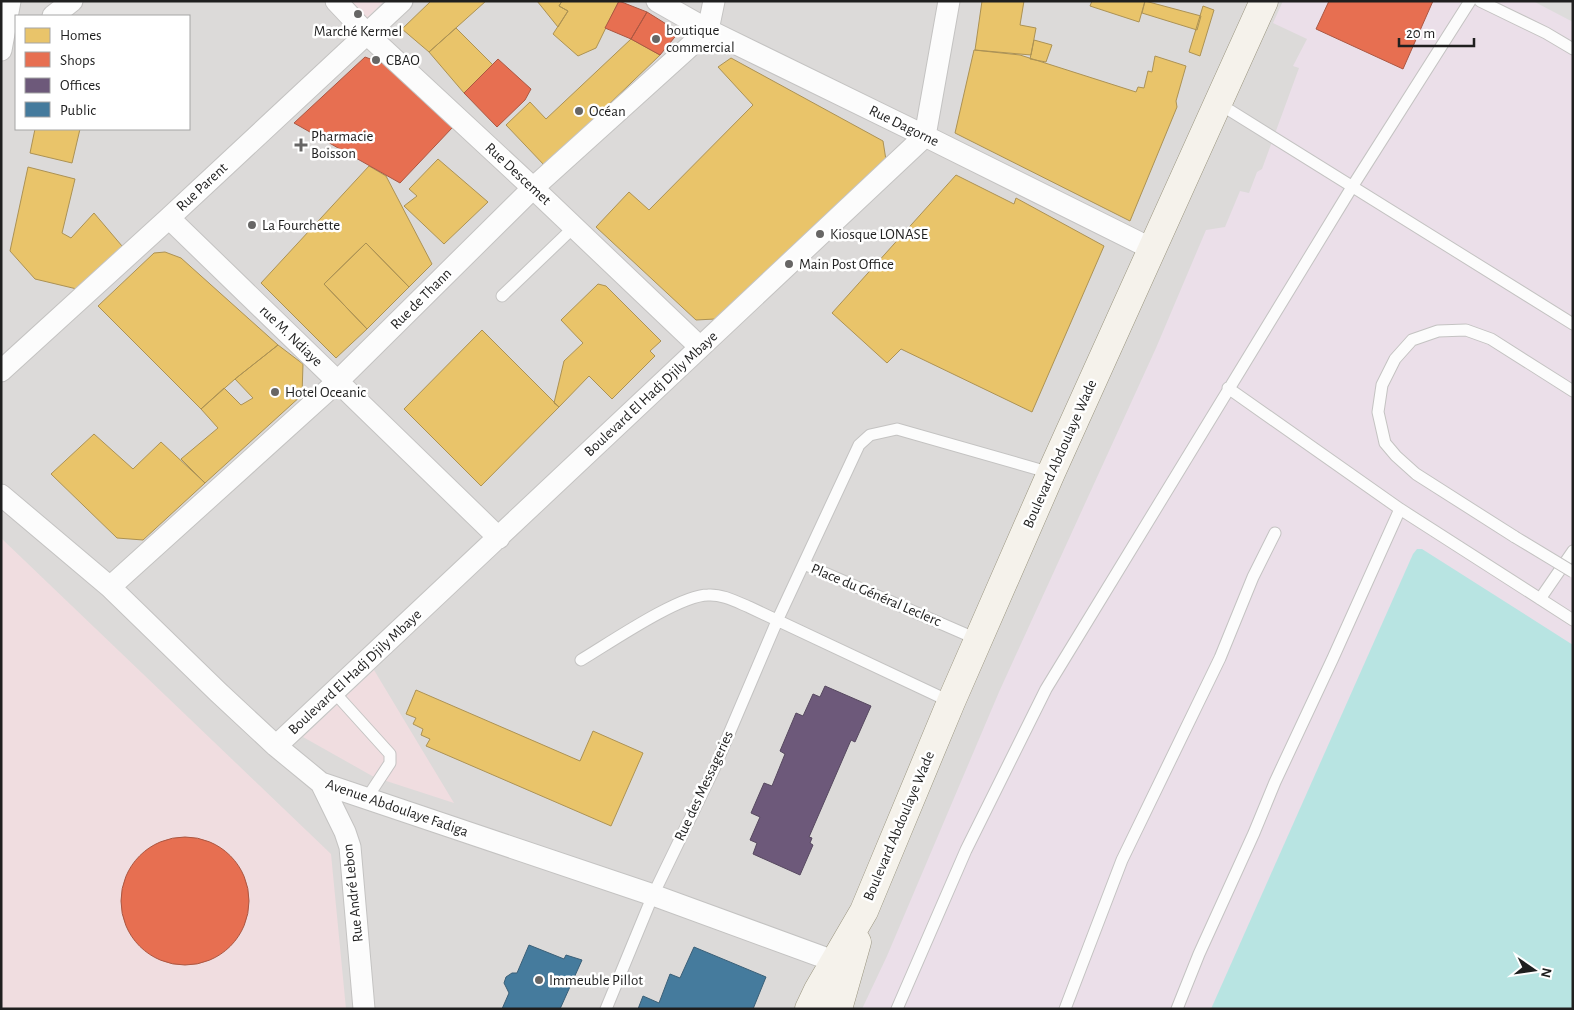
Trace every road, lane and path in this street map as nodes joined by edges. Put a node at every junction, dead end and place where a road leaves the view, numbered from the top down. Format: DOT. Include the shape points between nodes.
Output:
graph roads {
  1 [pos="10,1"];
  2 [pos="72,1"];
  3 [pos="336,1"];
  4 [pos="402,1"];
  5 [pos="656,1"];
  6 [pos="714,1"];
  7 [pos="949,1"];
  8 [pos="1470,1"];
  9 [pos="1480,1"];
  10 [pos="1259,5"];
  11 [pos="54,15"];
  12 [pos="708,30"];
  13 [pos="367,34"];
  14 [pos="15,48"];
  15 [pos="1573,49"];
  16 [pos="1,50"];
  17 [pos="1,60"];
  18 [pos="1218,103"];
  19 [pos="925,136"];
  20 [pos="1352,187"];
  21 [pos="533,188"];
  22 [pos="169,218"];
  23 [pos="574,227"];
  24 [pos="1152,249"];
  25 [pos="502,296"];
  26 [pos="1573,324"];
  27 [pos="700,348"];
  28 [pos="1,371"];
  29 [pos="337,382"];
  30 [pos="1228,388"];
  31 [pos="1573,391"];
  32 [pos="1051,473"];
  33 [pos="1,495"];
  34 [pos="1400,509"];
  35 [pos="1275,533"];
  36 [pos="499,538"];
  37 [pos="1573,551"];
  38 [pos="804,564"];
  39 [pos="1573,572"];
  40 [pos="110,587"];
  41 [pos="1540,599"];
  42 [pos="1573,620"];
  43 [pos="777,621"];
  44 [pos="979,640"];
  45 [pos="581,660"];
  46 [pos="334,692"];
  47 [pos="951,702"];
  48 [pos="276,746"];
  49 [pos="321,783"];
  50 [pos="367,798"];
  51 [pos="653,896"];
  52 [pos="843,964"];
  53 [pos="364,1009"];
  54 [pos="606,1009"];
  55 [pos="809,1009"];
  56 [pos="838,1009"];
  57 [pos="897,1009"];
  58 [pos="1065,1009"];
  59 [pos="1177,1009"];
  1 -- 16 [label="street"];
  2 -- 11 [label="street"];
  3 -- 13 [label="street, Rue Descemet"];
  4 -- 13 [label="street, Rue Parent"];
  5 -- 12 [label="street, Rue Dagorne"];
  6 -- 12 [label="street"];
  7 -- 19 [label="street"];
  8 -- 20 [label="lane"];
  9 -- 15 [label="lane"];
  10 -- 18 [label="street, Boulevard Abdoulaye Wade"];
  12 -- 19 [label="street, Rue Dagorne"];
  12 -- 21 [label="street, Rue de Thann"];
  13 -- 21 [label="street, Rue Descemet"];
  13 -- 22 [label="street, Rue Parent"];
  14 -- 17 [label="street"];
  18 -- 20 [label="lane"];
  18 -- 24 [label="street, Boulevard Abdoulaye Wade"];
  19 -- 24 [label="street, Rue Dagorne"];
  19 -- 27 [label="street, Boulevard El Hadj Djily Mbaye"];
  20 -- 26 [label="lane"];
  20 -- 30 [label="lane"];
  21 -- 23 [label="street, Rue Descemet"];
  21 -- 29 [label="street, Rue de Thann"];
  22 -- 28 [label="street, Rue Parent"];
  22 -- 29 [label="street, rue M. Ndiaye"];
  23 -- 25 [label="lane"];
  23 -- 27 [label="street, Rue Descemet"];
  24 -- 32 [label="street, Boulevard Abdoulaye Wade"];
  27 -- 36 [label="street, Boulevard El Hadj Djily Mbaye"];
  29 -- 36 [label="street, rue M. Ndiaye"];
  29 -- 40 [label="street, Rue de Thann"];
  30 -- 34 [label="lane"];
  30 -- 57 [label="lane" via="1046,689 966,850"];
  31 -- 39 [label="lane, bridge" via="1491,339 1466,330 1438,331 1412,340 1395,359 1382,385 1378,412 1385,443 1416,474"];
  32 -- 38 [label="lane, Place du Général Leclerc" via="897,429 870,435 859,445"];
  32 -- 44 [label="street, Boulevard Abdoulaye Wade"];
  33 -- 40 [label="street, Avenue Abdoulaye Fadiga"];
  34 -- 41 [label="lane"];
  34 -- 59 [label="lane" via="1275,782"];
  35 -- 58 [label="lane" via="1220,658 1122,860"];
  36 -- 46 [label="street, Boulevard El Hadj Djily Mbaye"];
  37 -- 41 [label="lane"];
  38 -- 43 [label="lane, Rue des Messageries"];
  38 -- 44 [label="lane, Place du Général Leclerc"];
  40 -- 48 [label="street, Avenue Abdoulaye Fadiga"];
  41 -- 42 [label="lane"];
  43 -- 45 [label="lane" via="727,598 708,594 666,610"];
  43 -- 47 [label="lane"];
  43 -- 51 [label="lane, Rue des Messageries" via="714,769"];
  44 -- 47 [label="street, Boulevard Abdoulaye Wade"];
  46 -- 48 [label="street, Boulevard El Hadj Djily Mbaye"];
  46 -- 50 [label="lane" via="390,754 390,763"];
  47 -- 52 [label="street, Boulevard Abdoulaye Wade"];
  48 -- 49 [label="street, Avenue Abdoulaye Fadiga"];
  49 -- 50 [label="street, Avenue Abdoulaye Fadiga"];
  49 -- 53 [label="street, Rue André Lebon" via="350,847"];
  50 -- 51 [label="street, Avenue Abdoulaye Fadiga"];
  51 -- 52 [label="street, Avenue Abdoulaye Fadiga"];
  51 -- 54 [label="lane, Rue des Messageries"];
  52 -- 55 [label="street, Boulevard Abdoulaye Wade" via="818,990"];
  52 -- 56 [label="street, Boulevard Abdoulaye Wade"];
}
